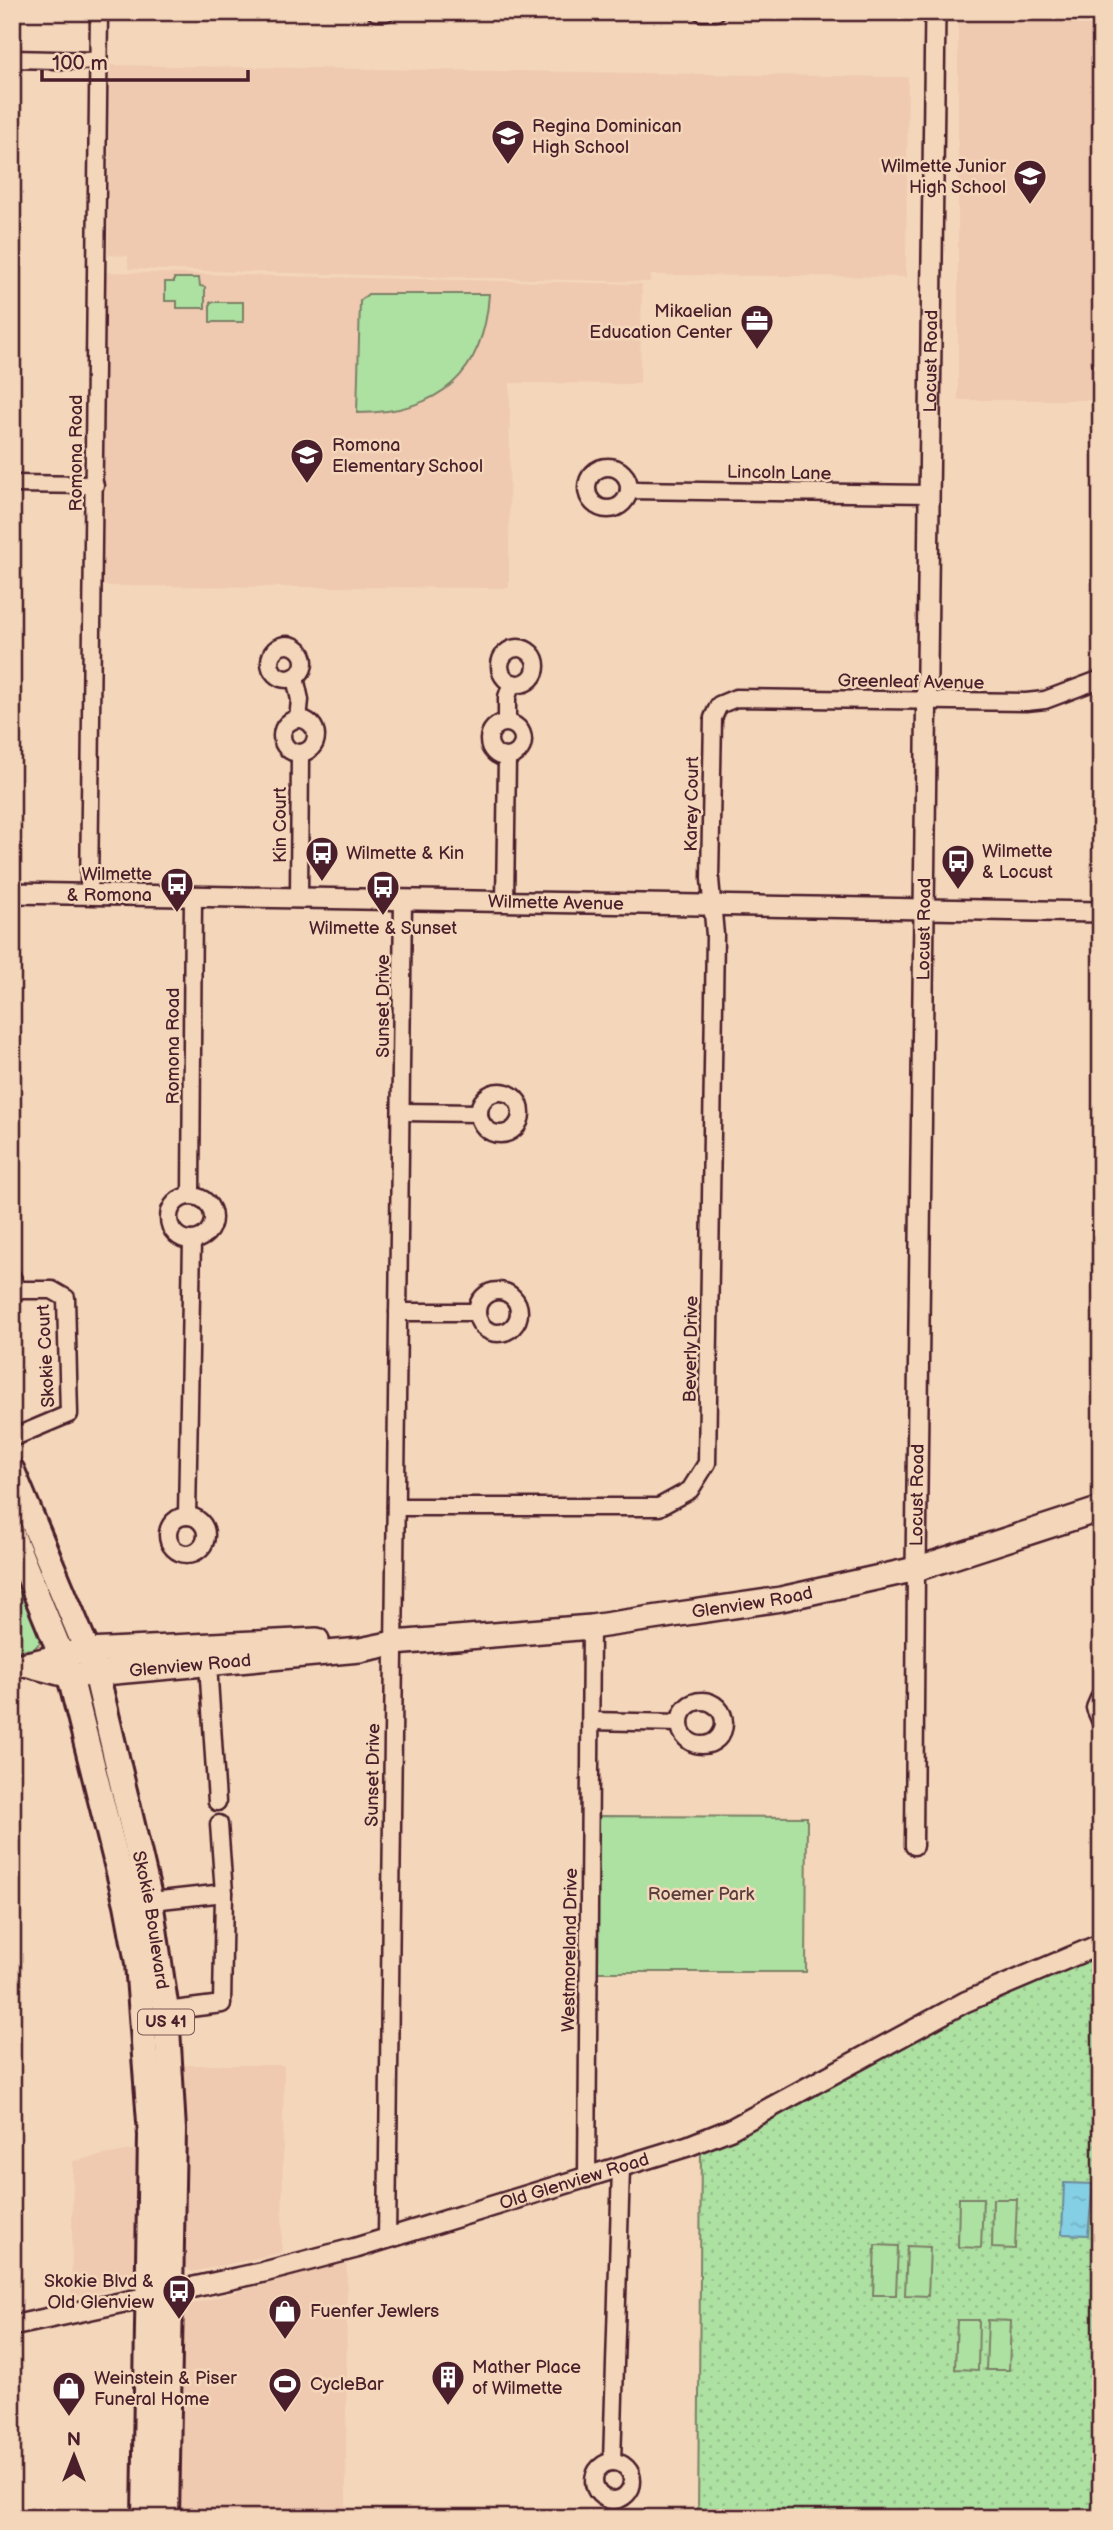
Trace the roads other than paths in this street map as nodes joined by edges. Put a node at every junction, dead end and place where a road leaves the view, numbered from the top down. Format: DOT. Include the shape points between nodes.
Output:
graph roads {
  1 [pos="99,12"];
  2 [pos="376,12"];
  3 [pos="386,12"];
  4 [pos="702,12"];
  5 [pos="716,12"];
  6 [pos="935,12"];
  7 [pos="12,59"];
  8 [pos="98,61"];
  9 [pos="12,484"];
  10 [pos="95,485"];
  11 [pos="629,490"];
  12 [pos="929,494"];
  13 [pos="295,677"];
  14 [pos="1101,679"];
  15 [pos="512,683"];
  16 [pos="926,702"];
  17 [pos="719,705"];
  18 [pos="298,719"];
  19 [pos="508,722"];
  20 [pos="300,753"];
  21 [pos="508,757"];
  22 [pos="12,893"];
  23 [pos="89,894"];
  24 [pos="193,896"];
  25 [pos="299,898"];
  26 [pos="403,900"];
  27 [pos="505,902"];
  28 [pos="713,905"];
  29 [pos="924,909"];
  30 [pos="1101,912"];
  31 [pos="402,1112"];
  32 [pos="479,1112"];
  33 [pos="191,1196"];
  34 [pos="192,1240"];
  35 [pos="12,1277"];
  36 [pos="398,1312"];
  37 [pos="477,1312"];
  38 [pos="12,1438"];
  39 [pos="12,1471"];
  40 [pos="396,1507"];
  41 [pos="1101,1509"];
  42 [pos="187,1516"];
  43 [pos="12,1535"];
  44 [pos="916,1569"];
  45 [pos="591,1627"];
  46 [pos="394,1643"];
  47 [pos="91,1661"];
  48 [pos="66,1664"];
  49 [pos="208,1664"];
  50 [pos="20,1666"];
  51 [pos="1101,1694"];
  52 [pos="591,1721"];
  53 [pos="1101,1721"];
  54 [pos="680,1723"];
  55 [pos="217,1802"];
  56 [pos="219,1825"];
  57 [pos="914,1846"];
  58 [pos="224,1893"];
  59 [pos="139,1902"];
  60 [pos="1101,1944"];
  61 [pos="166,2011"];
  62 [pos="621,2168"];
  63 [pos="587,2179"];
  64 [pos="387,2238"];
  65 [pos="159,2295"];
  66 [pos="12,2326"];
  67 [pos="612,2462"];
  68 [pos="145,2518"];
  69 [pos="166,2518"];
  1 -- 8 [label="street, Romona Road"];
  2 -- 3 [label="street"];
  4 -- 5 [label="street"];
  6 -- 12 [label="street, Locust Road"];
  7 -- 8 [label="street"];
  8 -- 10 [label="street, Romona Road"];
  9 -- 10 [label="street"];
  10 -- 23 [label="street, Romona Road"];
  11 -- 12 [label="street, Lincoln Lane"];
  12 -- 16 [label="street, Locust Road"];
  13 -- 18 [label="street, Kin Court"];
  14 -- 16 [label="street, Greenleaf Avenue" via="1045,700"];
  15 -- 19 [label="street" via="507,697"];
  16 -- 17 [label="street, Greenleaf Avenue" via="736,698"];
  16 -- 29 [label="street, Locust Road"];
  17 -- 28 [label="street, Karey Court" via="713,718"];
  18 -- 20 [label="street, Kin Court" via="289,723 282,737 290,750"];
  18 -- 20 [label="street, Kin Court" via="309,723 316,738 311,748"];
  19 -- 21 [label="street" via="521,732 523,743"];
  19 -- 21 [label="street" via="492,729 488,740 492,750"];
  20 -- 25 [label="street, Kin Court"];
  21 -- 27 [label="street"];
  22 -- 23 [label="street, Wilmette Avenue"];
  23 -- 24 [label="street, Wilmette Avenue"];
  24 -- 25 [label="street, Wilmette Avenue"];
  24 -- 33 [label="street, Romona Road"];
  25 -- 26 [label="street, Wilmette Avenue"];
  26 -- 27 [label="street, Wilmette Avenue"];
  26 -- 31 [label="street, Sunset Drive"];
  27 -- 28 [label="street, Wilmette Avenue"];
  28 -- 29 [label="street, Wilmette Avenue"];
  28 -- 40 [label="street, Beverly Drive" via="709,1442 700,1478 676,1500 638,1510"];
  29 -- 30 [label="street, Wilmette Avenue"];
  29 -- 44 [label="street, Locust Road"];
  31 -- 32 [label="street"];
  31 -- 36 [label="street, Sunset Drive"];
  33 -- 34 [label="street" via="204,1200 213,1218 209,1231"];
  33 -- 34 [label="street" via="178,1200 169,1219 173,1232"];
  34 -- 42 [label="street"];
  35 -- 38 [label="street, Skokie Court" via="17,1290 52,1290 66,1298 69,1414"];
  36 -- 37 [label="street"];
  36 -- 40 [label="street, Sunset Drive"];
  39 -- 47 [label="main road, Skokie Boulevard / US 41"];
  40 -- 46 [label="street, Sunset Drive"];
  41 -- 44 [label="main road, Glenview Road"];
  43 -- 48 [label="main road, Skokie Boulevard / US 41"];
  44 -- 45 [label="main road, Glenview Road" via="781,1599"];
  44 -- 57 [label="street, Locust Road"];
  45 -- 46 [label="main road, Glenview Road"];
  45 -- 52 [label="street, Westmoreland Drive"];
  46 -- 47 [label="main road, Glenview Road" via="359,1638"];
  46 -- 49 [label="main road, Glenview Road"];
  46 -- 64 [label="street, Sunset Drive"];
  47 -- 48 [label="main road, Glenview Road"];
  47 -- 49 [label="main road, Glenview Road"];
  47 -- 59 [label="main road, Skokie Boulevard / US 41"];
  48 -- 50 [label="main road, Glenview Road"];
  48 -- 59 [label="main road, Skokie Boulevard / US 41"];
  49 -- 55 [label="street"];
  51 -- 53 [label="street" via="1095,1709"];
  52 -- 54 [label="street"];
  52 -- 63 [label="street, Westmoreland Drive"];
  56 -- 58 [label="street"];
  58 -- 59 [label="street"];
  58 -- 61 [label="street" via="222,2004"];
  59 -- 61 [label="main road, Skokie Boulevard / US 41"];
  59 -- 65 [label="main road, Skokie Boulevard / US 41" via="138,1962"];
  60 -- 62 [label="street, Old Glenview Road" via="965,2002 731,2129"];
  61 -- 65 [label="main road, Skokie Boulevard / US 41" via="173,2130"];
  62 -- 63 [label="street, Old Glenview Road"];
  62 -- 67 [label="street"];
  63 -- 64 [label="street, Old Glenview Road"];
  64 -- 65 [label="street, Old Glenview Road"];
  65 -- 66 [label="street, Old Glenview Road"];
  65 -- 68 [label="main road, Skokie Boulevard / US 41"];
  65 -- 69 [label="main road, Skokie Boulevard / US 41"];
}
